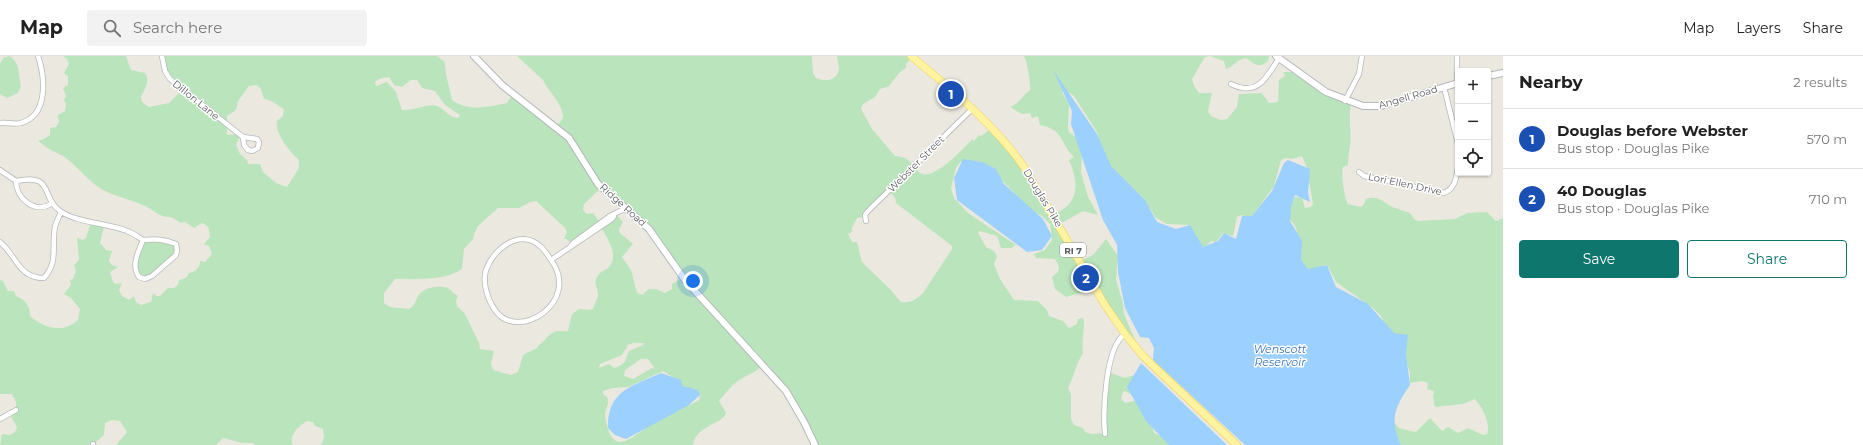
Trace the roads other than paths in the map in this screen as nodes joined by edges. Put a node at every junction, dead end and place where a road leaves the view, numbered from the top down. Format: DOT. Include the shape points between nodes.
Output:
graph roads {
  1 [pos="38,56"];
  2 [pos="162,56"];
  3 [pos="474,56"];
  4 [pos="912,56"];
  5 [pos="921,56"];
  6 [pos="1362,56"];
  7 [pos="1457,56"];
  8 [pos="1278,57"];
  9 [pos="1457,68"];
  10 [pos="1503,73"];
  11 [pos="932,74"];
  12 [pos="1491,75"];
  13 [pos="1231,84"];
  14 [pos="1455,84"];
  15 [pos="1444,87"];
  16 [pos="1345,101"];
  17 [pos="972,109"];
  18 [pos="0,123"];
  19 [pos="243,137"];
  20 [pos="1457,140"];
  21 [pos="0,166"];
  22 [pos="1,171"];
  23 [pos="1359,172"];
  24 [pos="1456,176"];
  25 [pos="16,180"];
  26 [pos="51,204"];
  27 [pos="626,208"];
  28 [pos="61,212"];
  29 [pos="866,221"];
  30 [pos="143,240"];
  31 [pos="0,242"];
  32 [pos="551,260"];
  33 [pos="1125,334"];
  34 [pos="16,410"];
  35 [pos="0,419"];
  36 [pos="1105,434"];
  37 [pos="815,445"];
  38 [pos="1236,445"];
  1 -- 18 [label="street" via="44,84 36,115 20,124"];
  2 -- 19 [label="street, Dillon Lane" via="165,72 170,79"];
  3 -- 27 [label="street, Ridge Road" via="502,85 569,138 598,184"];
  4 -- 11 [label="main road, Douglas Pike / RI 7"];
  5 -- 11 [label="main road"];
  6 -- 16 [label="street" via="1359,74"];
  7 -- 9 [label="street"];
  8 -- 13 [label="street" via="1260,84 1246,88"];
  8 -- 16 [label="street, Angell Road" via="1326,92"];
  10 -- 12 [label="street"];
  11 -- 17 [label="main road, Douglas Pike / RI 7"];
  14 -- 15 [label="street, Angell Road"];
  15 -- 16 [label="street, Angell Road" via="1381,106 1363,106"];
  15 -- 20 [label="street"];
  17 -- 29 [label="street, Webster Street" via="868,210 865,215"];
  17 -- 33 [label="main road, Douglas Pike / RI 7" via="1004,141 1024,167 1105,305"];
  21 -- 22 [label="street"];
  22 -- 25 [label="street"];
  23 -- 24 [label="street, Lori Ellen Drive" via="1364,176 1443,193 1453,186"];
  25 -- 26 [label="street" via="29,178 42,184 48,189"];
  25 -- 26 [label="street" via="18,192 26,203 42,207"];
  26 -- 28 [label="street"];
  27 -- 32 [label="street"];
  27 -- 37 [label="street, Ridge Road" via="648,229 685,280 786,391"];
  28 -- 30 [label="street" via="128,231"];
  28 -- 31 [label="street" via="55,226 54,259 51,270 44,278 33,278 25,273 7,247"];
  30 -- 30 [label="street" via="136,259 135,271 139,277 145,279 176,255 178,250 176,244 168,241"];
  32 -- 32 [label="street" via="540,246 528,240 510,241 499,250 486,270 485,279 489,298 502,319 510,322 530,320 554,302 560,282 557,268"];
  33 -- 36 [label="street" via="1119,338 1115,347 1108,377 1103,409"];
  33 -- 38 [label="main road, Douglas Pike / RI 7" via="1148,361"];
  34 -- 35 [label="street"];
}
